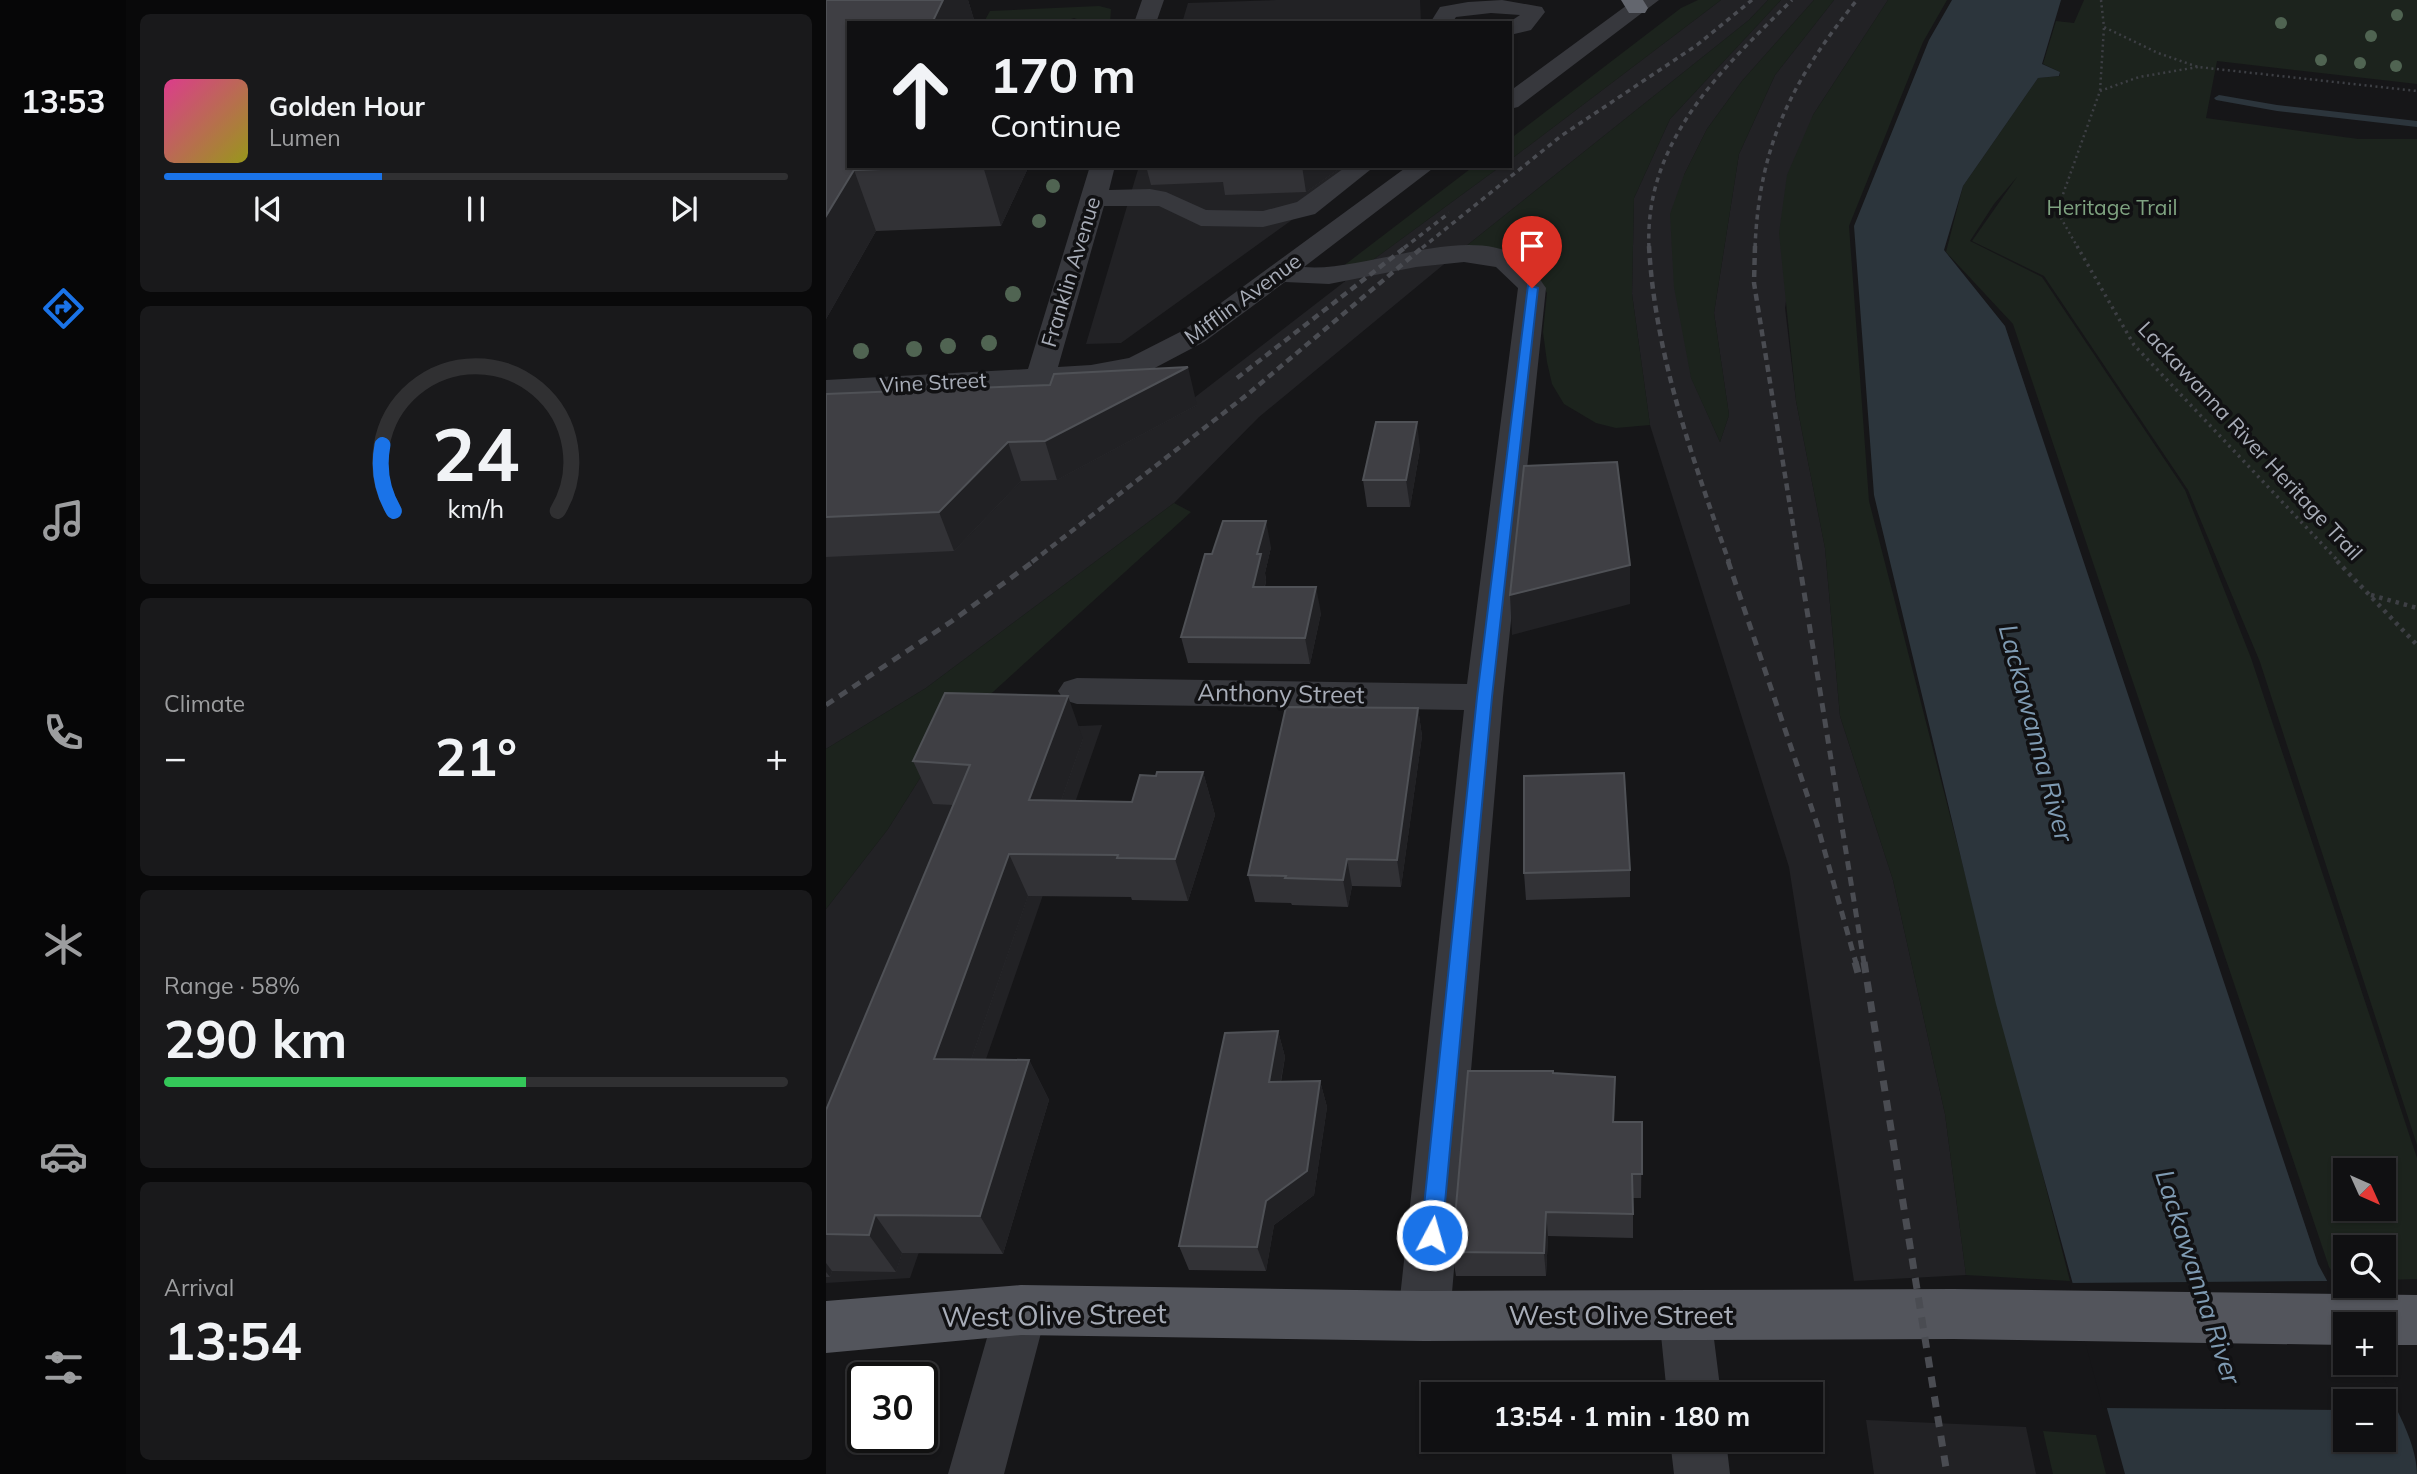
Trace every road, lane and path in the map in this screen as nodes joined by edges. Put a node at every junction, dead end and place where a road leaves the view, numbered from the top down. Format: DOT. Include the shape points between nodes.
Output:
graph roads {
  1 [pos="1153,0"];
  2 [pos="2101,0"];
  3 [pos="1639,3"];
  4 [pos="1146,21"];
  5 [pos="1442,21"];
  6 [pos="2104,27"];
  7 [pos="1514,41"];
  8 [pos="1546,53"];
  9 [pos="1569,58"];
  10 [pos="2198,66"];
  11 [pos="1512,79"];
  12 [pos="1535,84"];
  13 [pos="2100,91"];
  14 [pos="2417,91"];
  15 [pos="1512,101"];
  16 [pos="1102,168"];
  17 [pos="1360,168"];
  18 [pos="1421,168"];
  19 [pos="1093,198"];
  20 [pos="1280,273"];
  21 [pos="1040,378"];
  22 [pos="829,395"];
  23 [pos="2369,594"];
  24 [pos="2417,608"];
  25 [pos="2417,645"];
  26 [pos="1077,691"];
  27 [pos="1484,697"];
  28 [pos="1021,1310"];
  29 [pos="1685,1315"];
  30 [pos="1424,1316"];
  31 [pos="2417,1320"];
  32 [pos="826,1327"];
  33 [pos="1693,1382"];
  34 [pos="1699,1452"];
  35 [pos="976,1474"];
  36 [pos="1702,1474"];
  1 -- 4 [label="street"];
  2 -- 6 [label="path, Lackawanna River Heritage Trail"];
  3 -- 9 [label="street"];
  5 -- 7 [label="street" via="1448,12 1465,7 1534,12"];
  6 -- 10 [label="path"];
  6 -- 13 [label="path, Lackawanna River Heritage Trail"];
  8 -- 9 [label="street"];
  9 -- 12 [label="street"];
  10 -- 13 [label="path" via="2139,77"];
  10 -- 14 [label="path"];
  11 -- 12 [label="street"];
  12 -- 15 [label="street"];
  13 -- 23 [label="path, Lackawanna River Heritage Trail" via="2057,211 2134,345"];
  16 -- 19 [label="street, Franklin Avenue"];
  17 -- 19 [label="street" via="1306,208 1263,219 1200,218 1150,197"];
  18 -- 20 [label="street, Mifflin Avenue"];
  19 -- 21 [label="street, Franklin Avenue"];
  20 -- 21 [label="street, Mifflin Avenue" via="1156,358 1111,372"];
  20 -- 27 [label="street" via="1325,276 1404,261 1486,255 1512,265 1532,288"];
  21 -- 22 [label="street, Vine Street"];
  23 -- 24 [label="path"];
  23 -- 25 [label="path, Lackawanna River Heritage Trail"];
  26 -- 27 [label="street, Anthony Street"];
  27 -- 30 [label="street"];
  28 -- 30 [label="main road, West Olive Street"];
  28 -- 32 [label="main road, West Olive Street"];
  28 -- 35 [label="street"];
  29 -- 30 [label="main road, West Olive Street"];
  29 -- 31 [label="main road, West Olive Street"];
  29 -- 33 [label="street"];
  34 -- 36 [label="street"];
}
